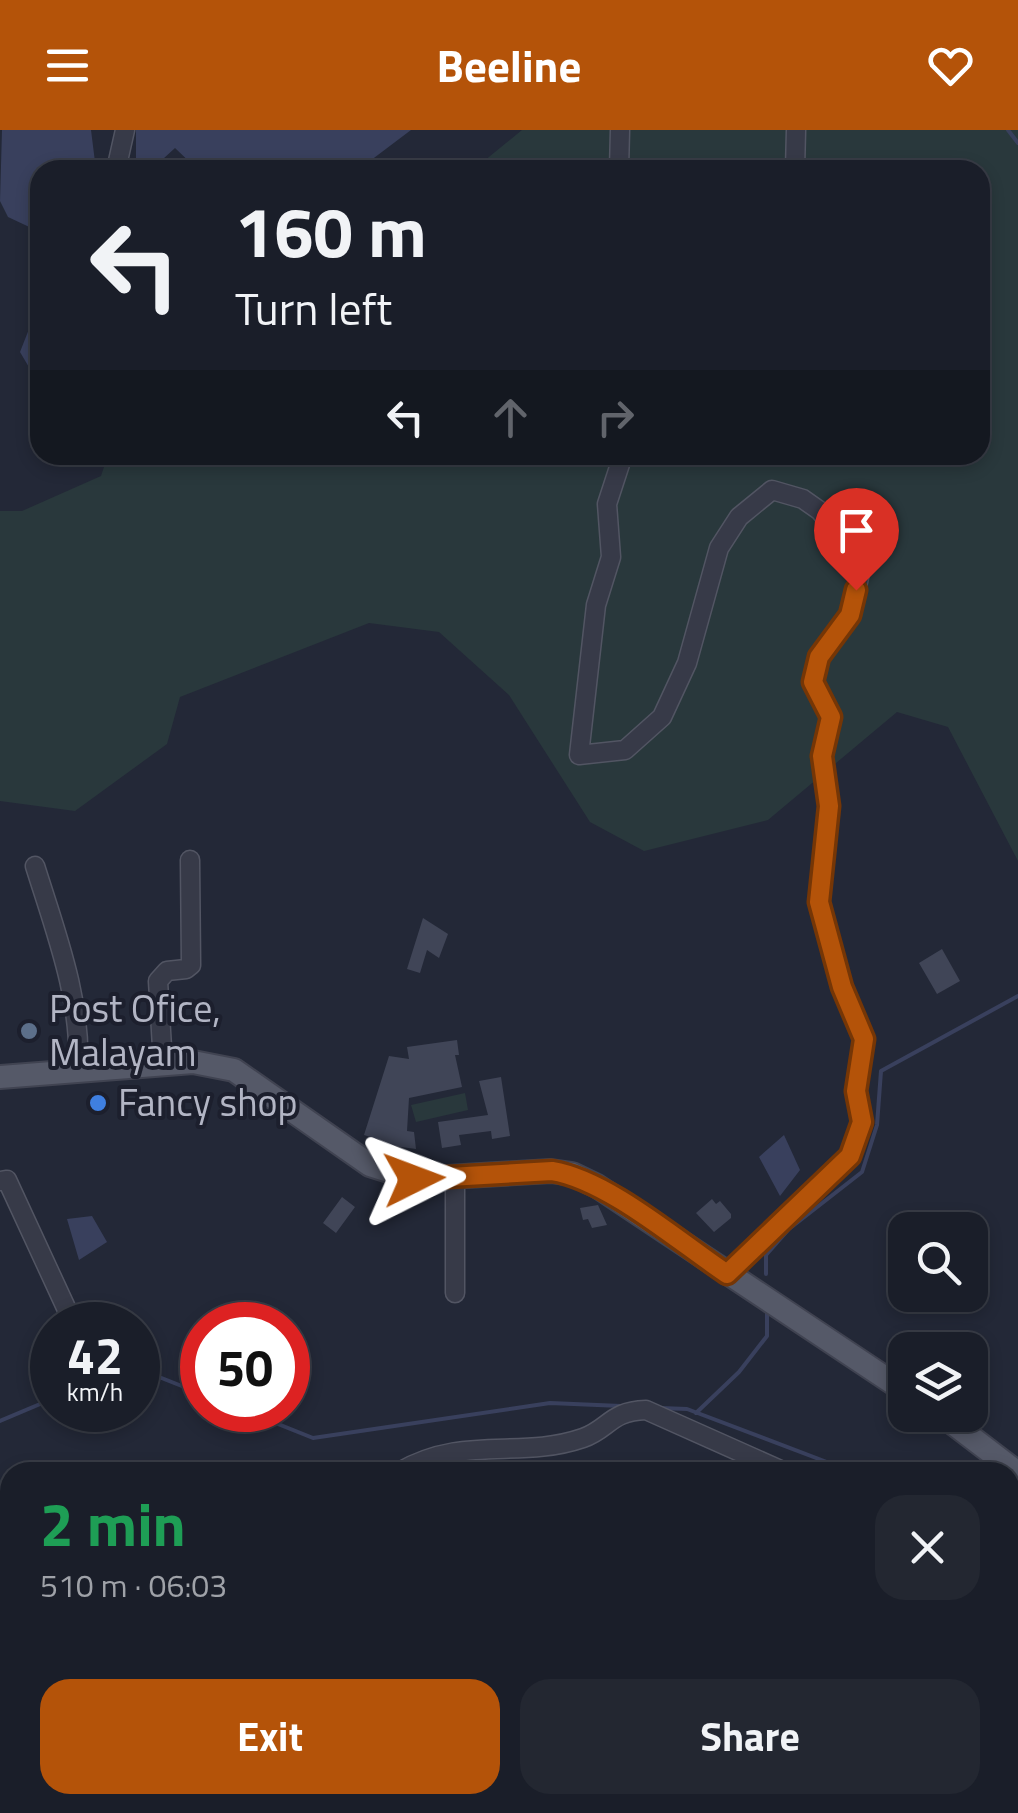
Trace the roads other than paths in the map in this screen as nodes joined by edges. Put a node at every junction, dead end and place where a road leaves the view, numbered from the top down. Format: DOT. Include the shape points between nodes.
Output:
graph roads {
  1 [pos="125,130"];
  2 [pos="620,130"];
  3 [pos="796,130"];
  4 [pos="118,160"];
  5 [pos="619,160"];
  6 [pos="795,160"];
  7 [pos="620,465"];
  8 [pos="190,860"];
  9 [pos="35,866"];
  10 [pos="164,1064"];
  11 [pos="78,1071"];
  12 [pos="0,1077"];
  13 [pos="454,1177"];
  14 [pos="0,1182"];
  15 [pos="727,1274"];
  16 [pos="455,1293"];
  17 [pos="63,1302"];
  18 [pos="888,1380"];
  19 [pos="964,1432"];
  20 [pos="422,1462"];
  21 [pos="763,1462"];
  22 [pos="1004,1462"];
  1 -- 4 [label="street"];
  2 -- 5 [label="street"];
  3 -- 6 [label="street"];
  7 -- 15 [label="street" via="607,504 611,557 596,605 579,755 625,750 662,717 687,663 720,548 739,516 772,490 820,511 862,565 850,615 819,657 813,682 831,717 822,756 829,806 819,902 864,1039 856,1091 862,1122 850,1156"];
  8 -- 10 [label="street" via="192,965 167,971 158,981"];
  9 -- 11 [label="street" via="76,1008"];
  10 -- 11 [label="main road"];
  10 -- 13 [label="main road" via="234,1070 370,1165 414,1179"];
  11 -- 12 [label="main road"];
  13 -- 15 [label="main road" via="572,1174"];
  13 -- 16 [label="street"];
  14 -- 17 [label="street" via="6,1180"];
  15 -- 18 [label="main road"];
  19 -- 22 [label="main road"];
  20 -- 21 [label="street" via="444,1452 556,1445 588,1437 627,1410 646,1410"];
}
